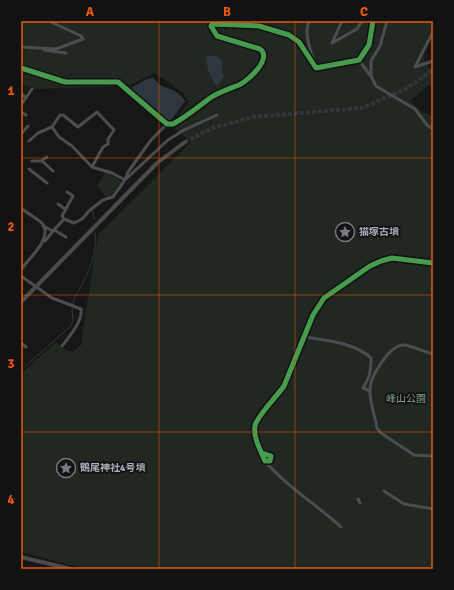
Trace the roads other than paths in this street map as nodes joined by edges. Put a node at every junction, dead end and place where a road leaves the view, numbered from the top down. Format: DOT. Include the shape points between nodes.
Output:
graph roads {
  1 [pos="49,21"];
  2 [pos="310,21"];
  3 [pos="342,21"];
  4 [pos="362,21"];
  5 [pos="373,21"];
  6 [pos="387,21"];
  7 [pos="433,32"];
  8 [pos="21,47"];
  9 [pos="36,49"];
  10 [pos="66,53"];
  11 [pos="359,60"];
  12 [pos="433,60"];
  13 [pos="21,68"];
  14 [pos="318,68"];
  15 [pos="371,76"];
  16 [pos="32,89"];
  17 [pos="21,93"];
  18 [pos="26,98"];
  19 [pos="21,105"];
  20 [pos="21,112"];
  21 [pos="26,115"];
  22 [pos="217,115"];
  23 [pos="167,124"];
  24 [pos="28,126"];
  25 [pos="52,127"];
  26 [pos="433,129"];
  27 [pos="21,134"];
  28 [pos="29,141"];
  29 [pos="185,142"];
  30 [pos="47,157"];
  31 [pos="32,161"];
  32 [pos="41,161"];
  33 [pos="92,166"];
  34 [pos="29,169"];
  35 [pos="53,171"];
  36 [pos="125,180"];
  37 [pos="47,183"];
  38 [pos="67,192"];
  39 [pos="58,204"];
  40 [pos="21,208"];
  41 [pos="65,209"];
  42 [pos="64,219"];
  43 [pos="44,226"];
  44 [pos="53,230"];
  45 [pos="66,237"];
  46 [pos="44,240"];
  47 [pos="433,264"];
  48 [pos="21,269"];
  49 [pos="21,276"];
  50 [pos="36,286"];
  51 [pos="21,302"];
  52 [pos="305,337"];
  53 [pos="21,343"];
  54 [pos="62,346"];
  55 [pos="26,347"];
  56 [pos="433,354"];
  57 [pos="370,391"];
  58 [pos="262,453"];
  59 [pos="433,456"];
  60 [pos="265,461"];
  61 [pos="384,491"];
  62 [pos="433,498"];
  63 [pos="358,499"];
  64 [pos="433,502"];
  65 [pos="360,503"];
  66 [pos="433,508"];
  67 [pos="341,527"];
  68 [pos="21,557"];
  69 [pos="71,569"];
  1 -- 9 [label="street" via="84,39 56,49"];
  2 -- 14 [label="street" via="307,24 307,36 312,59"];
  3 -- 4 [label="street" via="332,43 357,28"];
  5 -- 11 [label="street" via="369,45"];
  6 -- 15 [label="street" via="380,46 371,61"];
  7 -- 12 [label="street" via="415,67"];
  8 -- 9 [label="street"];
  9 -- 10 [label="street"];
  11 -- 14 [label="street"];
  11 -- 15 [label="street"];
  13 -- 23 [label="street" via="65,82 118,82"];
  14 -- 23 [label="street" via="312,64 299,42 289,35 259,26 214,23 211,26 217,36 260,49 264,59 239,85 211,97 173,124"];
  15 -- 26 [label="street" via="376,86 415,109"];
  16 -- 18 [label="street"];
  17 -- 18 [label="street"];
  18 -- 19 [label="street"];
  20 -- 21 [label="street"];
  22 -- 36 [label="street" via="188,127 168,140"];
  23 -- 36 [label="street" via="151,140"];
  24 -- 27 [label="street"];
  25 -- 28 [label="street" via="38,133"];
  25 -- 33 [label="street" via="58,137 76,149"];
  25 -- 33 [label="street" via="60,115 78,127 97,112 104,117 114,130 108,144"];
  29 -- 50 [label="street" via="157,163"];
  30 -- 32 [label="street"];
  31 -- 32 [label="street"];
  32 -- 35 [label="street"];
  33 -- 36 [label="street"];
  34 -- 37 [label="street"];
  36 -- 42 [label="street" via="115,195 90,210 82,219 74,223"];
  38 -- 41 [label="street" via="73,196"];
  39 -- 41 [label="street"];
  40 -- 43 [label="street"];
  41 -- 42 [label="street" via="62,216"];
  42 -- 44 [label="street"];
  43 -- 44 [label="street"];
  43 -- 46 [label="street"];
  44 -- 45 [label="street"];
  44 -- 46 [label="street"];
  46 -- 48 [label="street"];
  47 -- 52 [label="street" via="392,258 370,266 319,304"];
  49 -- 50 [label="street"];
  50 -- 51 [label="street"];
  50 -- 54 [label="street" via="52,298 81,309 72,333"];
  52 -- 57 [label="street" via="322,339 367,354 371,358 371,373 363,388"];
  52 -- 58 [label="street" via="284,386 257,419 255,425"];
  53 -- 55 [label="street"];
  56 -- 57 [label="street" via="404,345 392,348 372,381"];
  57 -- 59 [label="street" via="377,428 381,433 414,455"];
  58 -- 60 [label="street"];
  58 -- 60 [label="street" via="271,456 270,461"];
  60 -- 67 [label="street" via="296,492"];
  61 -- 66 [label="street" via="404,504"];
  62 -- 64 [label="street"];
  63 -- 65 [label="street"];
  68 -- 69 [label="street"];
}
